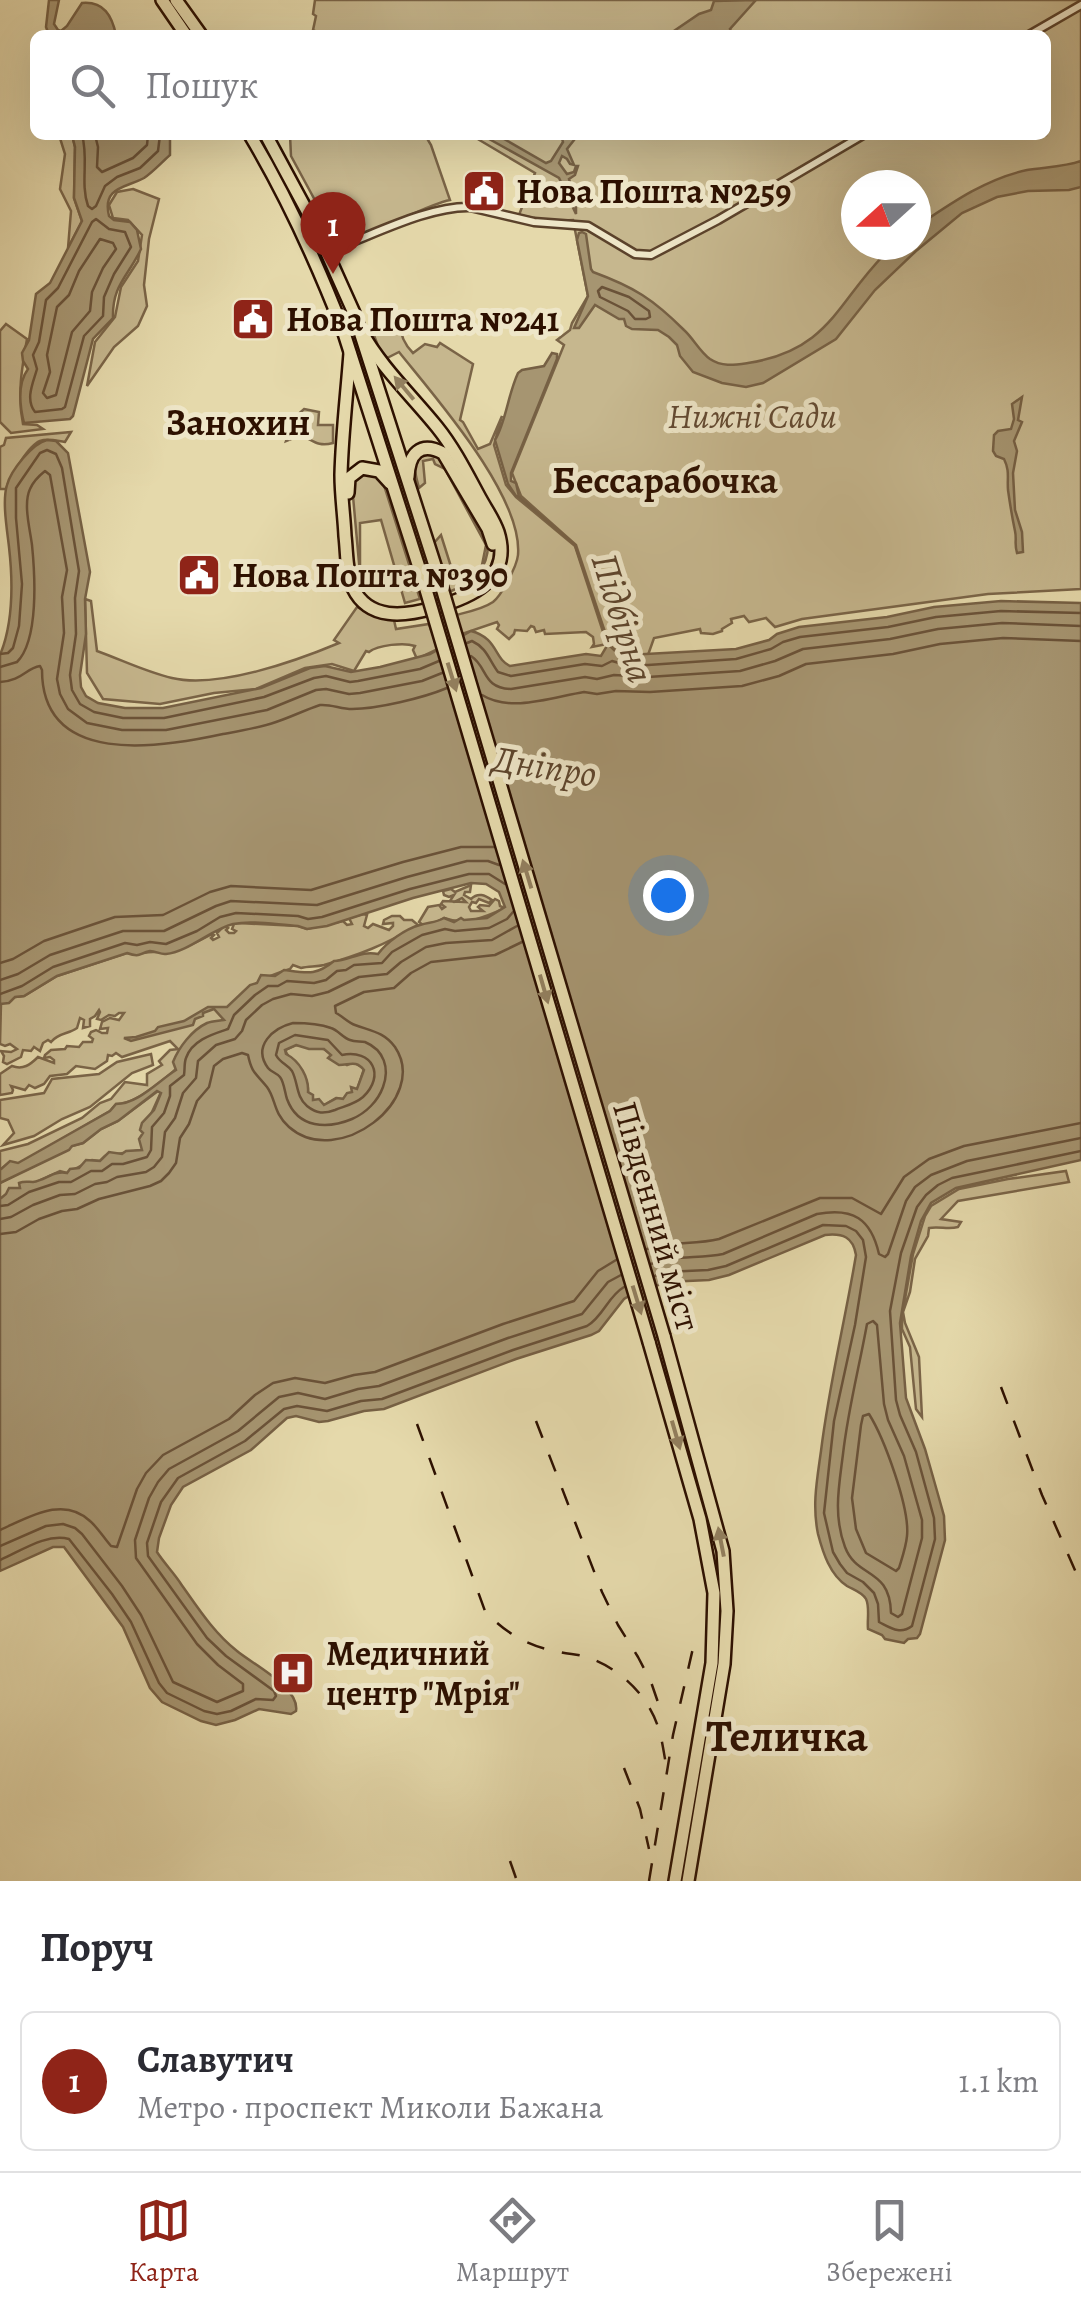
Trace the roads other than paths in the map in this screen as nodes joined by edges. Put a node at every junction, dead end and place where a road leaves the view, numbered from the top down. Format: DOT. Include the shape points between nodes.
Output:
graph roads {
  1 [pos="162,0"];
  2 [pos="176,0"];
  3 [pos="1081,5"];
  4 [pos="183,30"];
  5 [pos="197,30"];
  6 [pos="1038,30"];
  7 [pos="253,140"];
  8 [pos="269,140"];
  9 [pos="854,140"];
  10 [pos="319,234"];
  11 [pos="346,244"];
  12 [pos="334,268"];
  13 [pos="361,332"];
  14 [pos="350,353"];
  15 [pos="442,445"];
  16 [pos="408,477"];
  17 [pos="390,483"];
  18 [pos="675,1881"];
  19 [pos="688,1881"];
  1 -- 4 [label="highway"];
  2 -- 5 [label="highway"];
  3 -- 6 [label="street"];
  7 -- 14 [label="highway, Південний міст" via="297,220"];
  8 -- 10 [label="highway"];
  9 -- 11 [label="street" via="651,255 635,254 582,224 482,209 430,213"];
  10 -- 11 [label="street"];
  10 -- 12 [label="highway"];
  11 -- 12 [label="street"];
  12 -- 13 [label="highway"];
  15 -- 13 [label="highway, one-way"];
  13 -- 16 [label="highway, Південний міст"];
  14 -- 15 [label="highway" via="341,479 348,570 372,609 402,616 454,602 480,590 497,566 498,534"];
  14 -- 17 [label="highway, Південний міст"];
  15 -- 16 [label="highway" via="416,452"];
  15 -- 17 [label="highway" via="491,537 490,566 474,588 409,610 382,608 366,597 354,568 348,483 367,468"];
  19 -- 16 [label="highway, Південний міст, one-way, bridge" via="726,1650 723,1551"];
  17 -- 18 [label="highway, Південний міст, one-way, bridge" via="708,1553 712,1663"];
}
